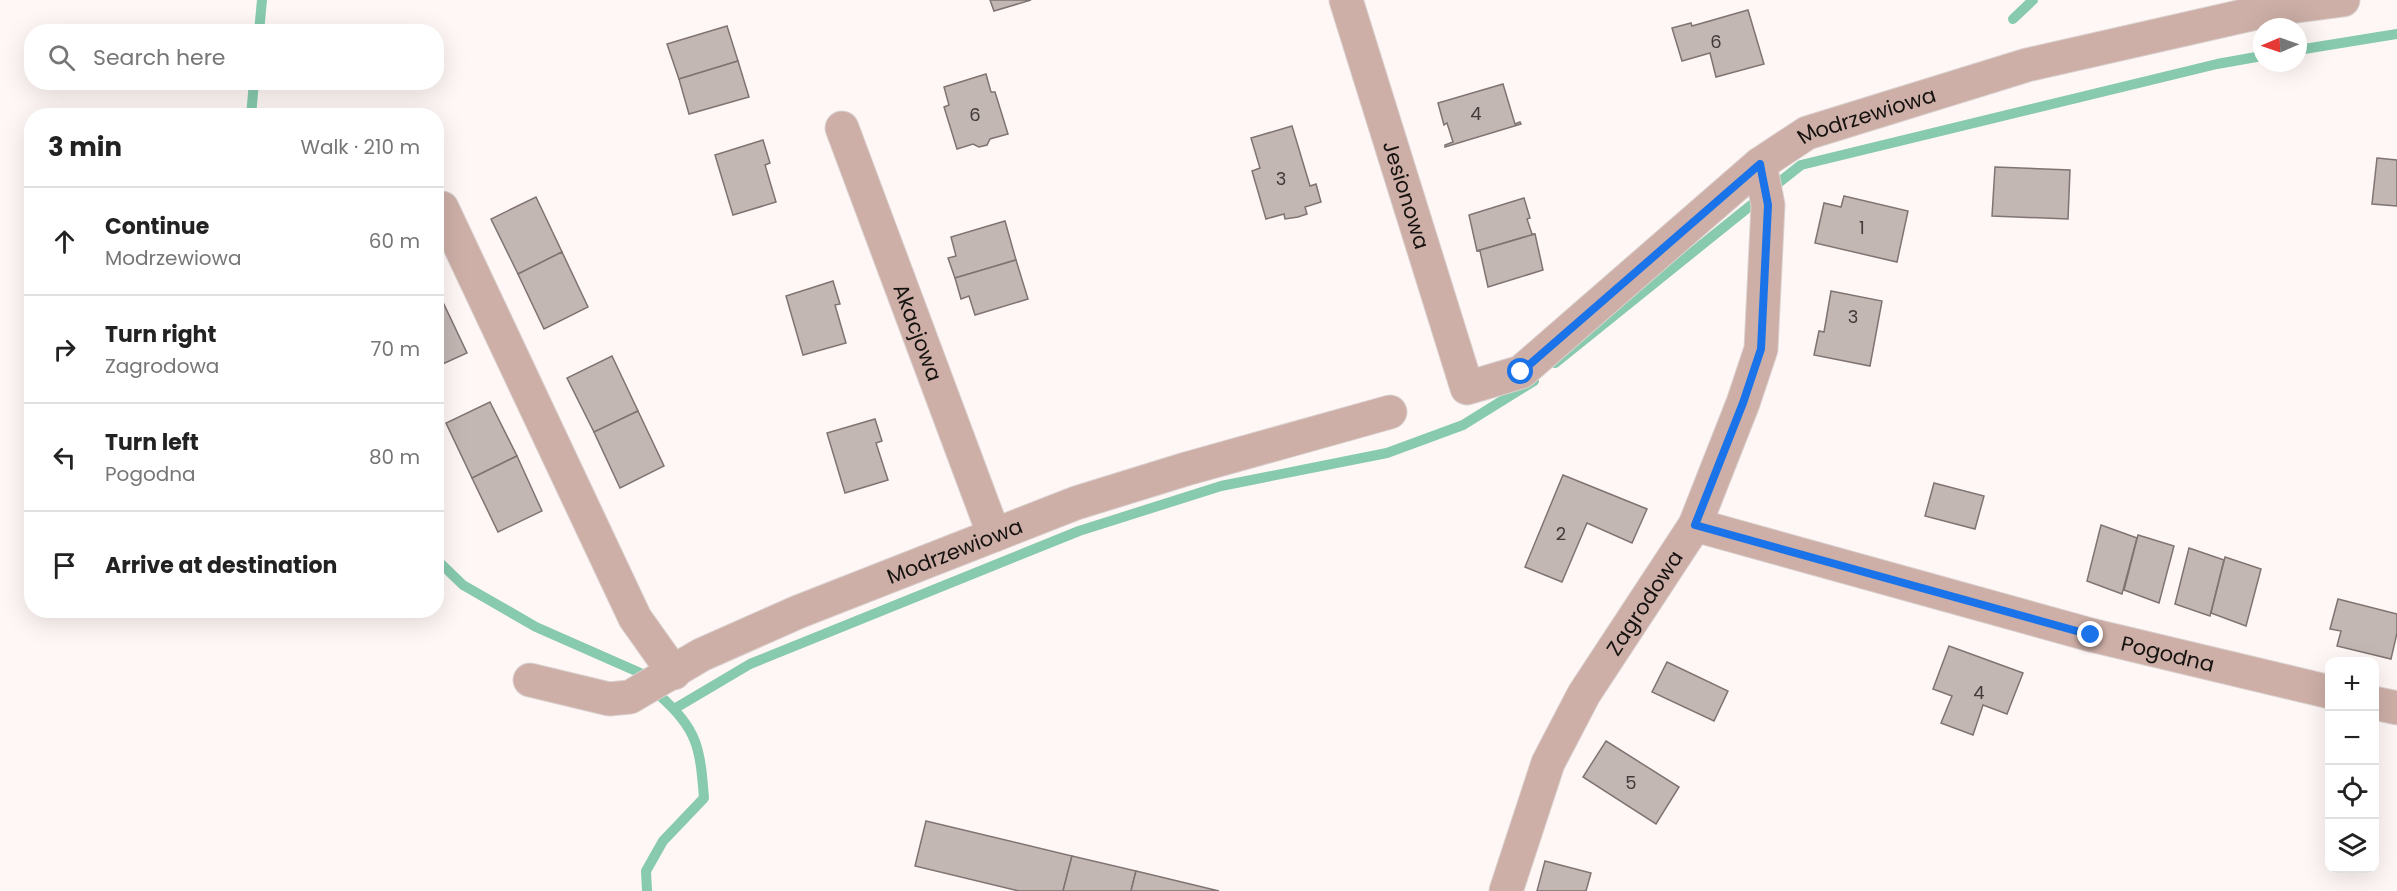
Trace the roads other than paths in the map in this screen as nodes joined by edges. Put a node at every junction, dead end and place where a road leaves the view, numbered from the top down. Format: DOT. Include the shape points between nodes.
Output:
graph roads {
  1 [pos="1346,0"];
  2 [pos="2343,0"];
  3 [pos="842,128"];
  4 [pos="1760,164"];
  5 [pos="444,212"];
  6 [pos="1467,388"];
  7 [pos="1390,412"];
  8 [pos="1695,525"];
  9 [pos="994,535"];
  10 [pos="674,673"];
  11 [pos="530,680"];
  12 [pos="2325,691"];
  13 [pos="2379,704"];
  14 [pos="2397,708"];
  15 [pos="1506,891"];
  1 -- 6 [label="street, Jesionowa"];
  2 -- 4 [label="street, Modrzewiowa" via="2274,9 2027,65 1807,133"];
  3 -- 9 [label="street, Akacjowa"];
  4 -- 6 [label="street, Modrzewiowa" via="1521,372"];
  4 -- 8 [label="street, Zagrodowa" via="1768,205 1761,349"];
  5 -- 10 [label="street" via="634,618"];
  7 -- 9 [label="street, Modrzewiowa" via="1098,496"];
  8 -- 12 [label="street, Pogodna" via="2091,635"];
  8 -- 15 [label="street, Zagrodowa" via="1584,694 1548,763"];
  9 -- 10 [label="street, Modrzewiowa" via="798,612 701,655"];
  10 -- 11 [label="street, Modrzewiowa" via="630,697 609,699"];
  13 -- 14 [label="street"];
}
